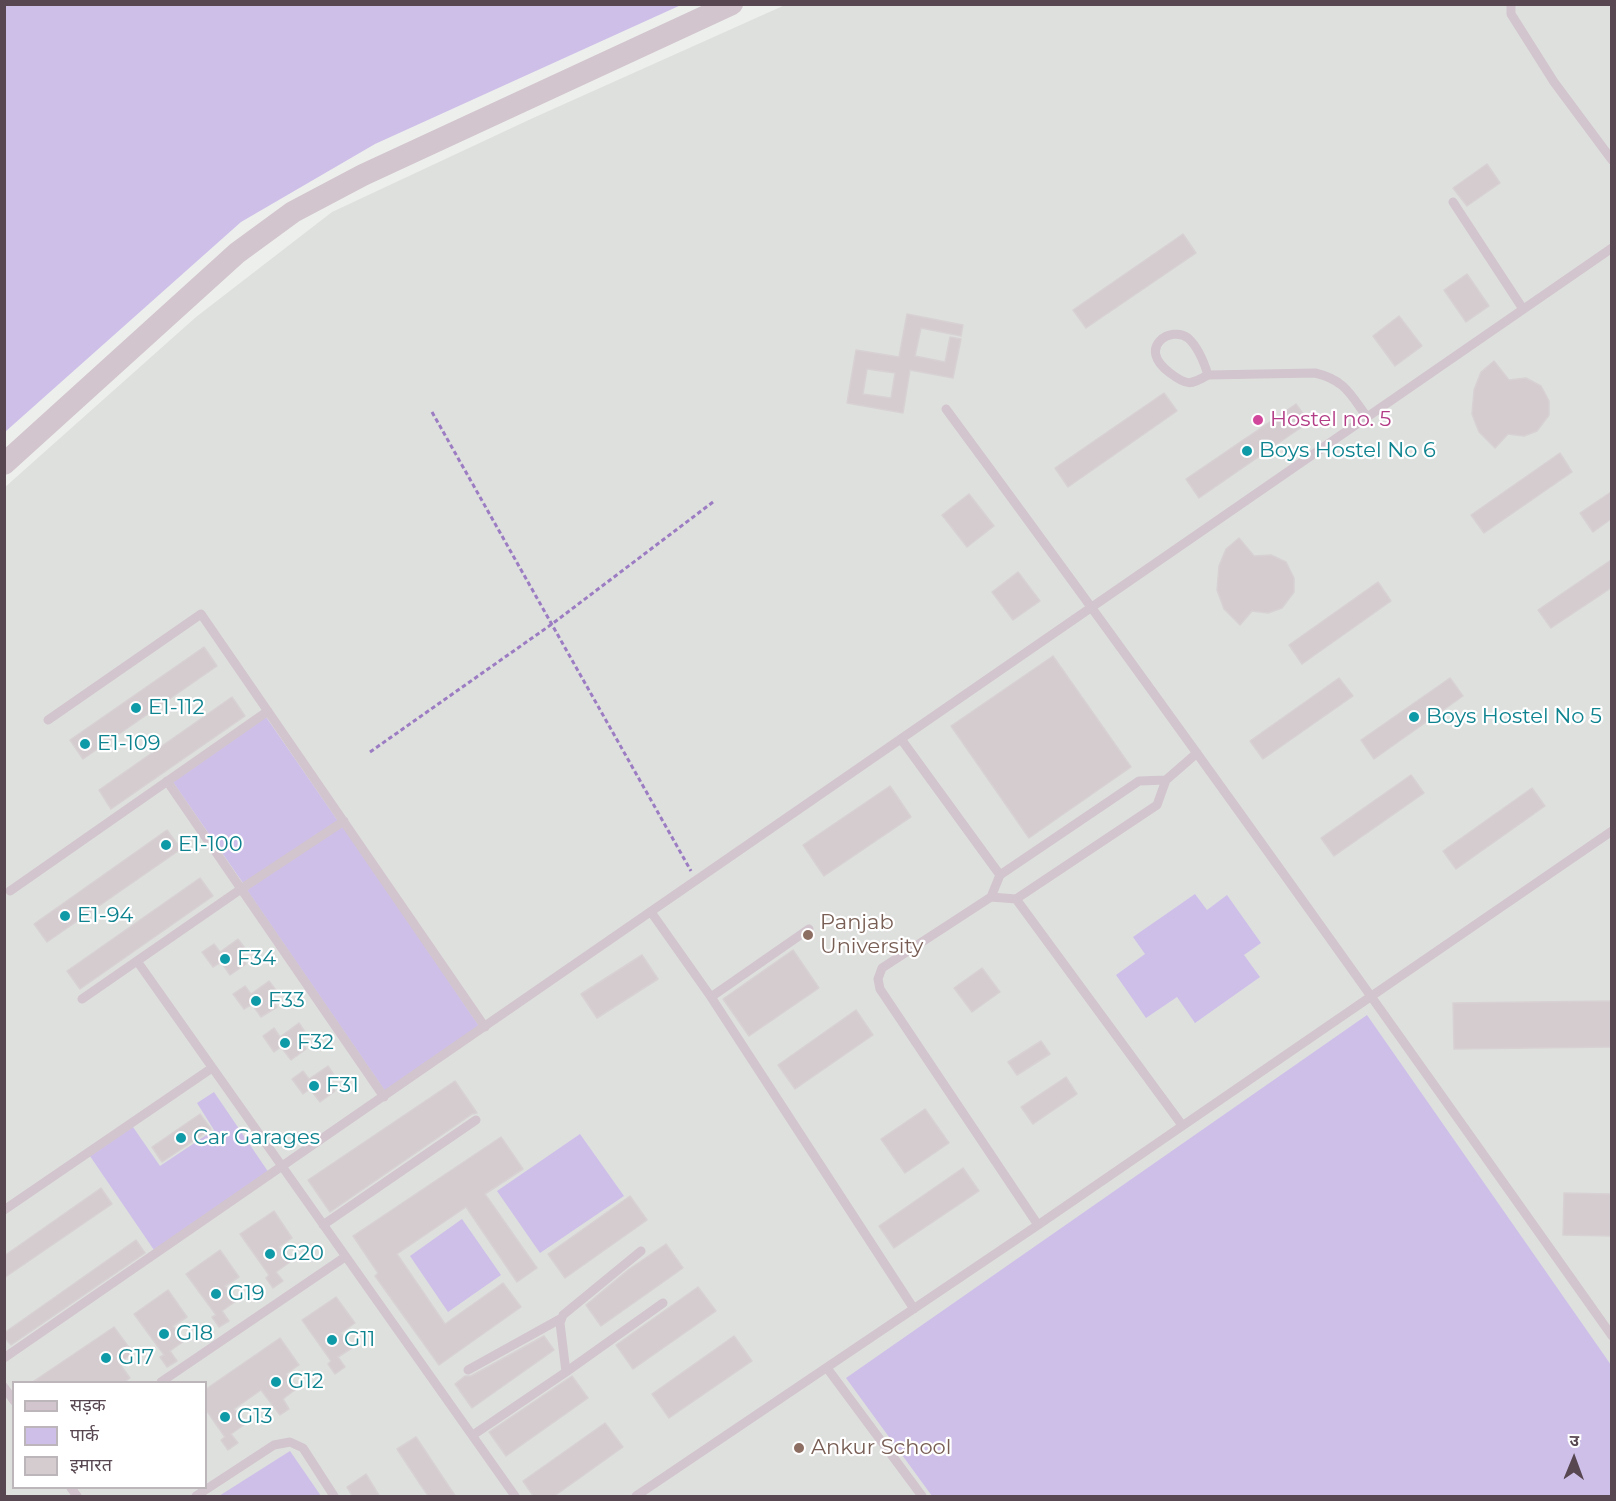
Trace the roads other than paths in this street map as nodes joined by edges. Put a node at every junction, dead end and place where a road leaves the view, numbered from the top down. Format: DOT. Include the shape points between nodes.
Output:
graph roads {
  1 [pos="732,4"];
  2 [pos="1511,4"];
  3 [pos="1611,160"];
  4 [pos="1453,202"];
  5 [pos="1610,252"];
  6 [pos="1523,309"];
  7 [pos="1208,375"];
  8 [pos="946,409"];
  9 [pos="1367,417"];
  10 [pos="4,464"];
  11 [pos="1092,607"];
  12 [pos="268,711"];
  13 [pos="48,720"];
  14 [pos="901,740"];
  15 [pos="1197,753"];
  16 [pos="1166,780"];
  17 [pos="167,781"];
  18 [pos="344,821"];
  19 [pos="1611,831"];
  20 [pos="1000,875"];
  21 [pos="241,889"];
  22 [pos="10,891"];
  23 [pos="991,897"];
  24 [pos="1016,899"];
  25 [pos="651,912"];
  26 [pos="809,929"];
  27 [pos="137,961"];
  28 [pos="1371,995"];
  29 [pos="711,997"];
  30 [pos="82,999"];
  31 [pos="485,1027"];
  32 [pos="213,1068"];
  33 [pos="384,1097"];
  34 [pos="476,1120"];
  35 [pos="1182,1125"];
  36 [pos="282,1167"];
  37 [pos="4,1210"];
  38 [pos="323,1225"];
  39 [pos="1038,1225"];
  40 [pos="641,1251"];
  41 [pos="345,1257"];
  42 [pos="663,1303"];
  43 [pos="914,1309"];
  44 [pos="560,1319"];
  45 [pos="1611,1336"];
  46 [pos="4,1358"];
  47 [pos="827,1368"];
  48 [pos="468,1371"];
  49 [pos="566,1372"];
  50 [pos="164,1381"];
  51 [pos="473,1436"];
  52 [pos="196,1497"];
  53 [pos="334,1497"];
  54 [pos="515,1497"];
  55 [pos="636,1497"];
  56 [pos="922,1497"];
  1 -- 10 [label="street" via="363,175 293,212 237,253"];
  2 -- 3 [label="lane" via="1511,14 1554,82"];
  4 -- 6 [label="lane"];
  5 -- 6 [label="lane"];
  6 -- 9 [label="lane"];
  7 -- 7 [label="lane" via="1188,339 1174,334 1158,343 1156,360 1181,381 1194,382"];
  7 -- 9 [label="lane" via="1315,373 1343,385"];
  8 -- 11 [label="lane"];
  9 -- 11 [label="lane"];
  11 -- 14 [label="lane"];
  11 -- 15 [label="lane"];
  12 -- 13 [label="lane" via="201,614"];
  12 -- 17 [label="lane"];
  12 -- 18 [label="lane"];
  14 -- 20 [label="lane"];
  14 -- 25 [label="lane"];
  15 -- 16 [label="lane"];
  15 -- 28 [label="lane"];
  16 -- 20 [label="lane" via="1139,781"];
  16 -- 24 [label="lane" via="1157,805"];
  17 -- 21 [label="lane"];
  17 -- 22 [label="lane"];
  18 -- 21 [label="lane"];
  18 -- 31 [label="lane"];
  19 -- 28 [label="lane"];
  20 -- 23 [label="lane"];
  21 -- 27 [label="lane"];
  21 -- 33 [label="lane"];
  23 -- 24 [label="lane"];
  23 -- 39 [label="lane" via="882,968 878,979 880,989"];
  24 -- 35 [label="lane"];
  25 -- 29 [label="lane"];
  25 -- 31 [label="lane"];
  26 -- 29 [label="lane"];
  27 -- 30 [label="lane"];
  27 -- 32 [label="lane"];
  28 -- 35 [label="lane"];
  28 -- 45 [label="lane"];
  29 -- 43 [label="lane"];
  31 -- 33 [label="lane"];
  32 -- 36 [label="lane"];
  32 -- 37 [label="lane"];
  33 -- 36 [label="lane"];
  34 -- 38 [label="lane"];
  35 -- 39 [label="lane"];
  36 -- 38 [label="lane"];
  36 -- 46 [label="lane"];
  38 -- 41 [label="lane"];
  39 -- 43 [label="lane"];
  40 -- 44 [label="lane"];
  41 -- 50 [label="lane"];
  41 -- 51 [label="lane"];
  42 -- 49 [label="lane"];
  43 -- 47 [label="lane"];
  44 -- 48 [label="lane"];
  44 -- 49 [label="lane"];
  47 -- 55 [label="lane"];
  47 -- 56 [label="lane"];
  49 -- 51 [label="lane"];
  51 -- 54 [label="lane"];
  52 -- 53 [label="lane" via="274,1445 290,1442 303,1448"];
}
